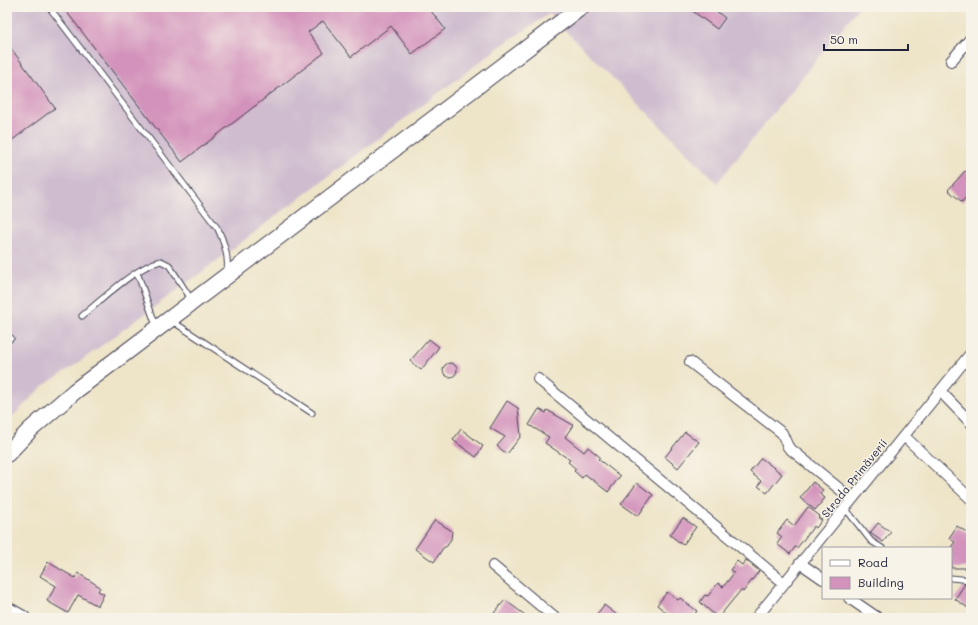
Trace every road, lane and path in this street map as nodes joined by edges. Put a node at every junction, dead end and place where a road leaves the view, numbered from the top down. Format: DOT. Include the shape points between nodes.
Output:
graph roads {
  1 [pos="48,7"];
  2 [pos="582,7"];
  3 [pos="971,38"];
  4 [pos="952,61"];
  5 [pos="137,272"];
  6 [pos="226,277"];
  7 [pos="193,302"];
  8 [pos="82,316"];
  9 [pos="163,324"];
  10 [pos="971,353"];
  11 [pos="690,362"];
  12 [pos="538,379"];
  13 [pos="940,391"];
  14 [pos="312,413"];
  15 [pos="971,423"];
  16 [pos="904,436"];
  17 [pos="7,454"];
  18 [pos="852,499"];
  19 [pos="971,499"];
  20 [pos="845,508"];
  21 [pos="880,547"];
  22 [pos="800,563"];
  23 [pos="493,566"];
  24 [pos="952,578"];
  25 [pos="822,579"];
  26 [pos="971,580"];
  27 [pos="784,583"];
  28 [pos="851,599"];
  29 [pos="7,609"];
  30 [pos="23,618"];
  31 [pos="555,618"];
  32 [pos="756,618"];
  33 [pos="878,618"];
  1 -- 6 [label="lane" via="218,229 227,254"];
  2 -- 6 [label="main road"];
  3 -- 4 [label="street"];
  5 -- 7 [label="lane" via="150,263 161,261 169,265"];
  5 -- 8 [label="lane"];
  5 -- 9 [label="lane"];
  6 -- 7 [label="main road"];
  7 -- 9 [label="main road"];
  9 -- 14 [label="lane"];
  9 -- 17 [label="main road" via="53,409"];
  10 -- 13 [label="street, Strada Primăverii"];
  11 -- 18 [label="street" via="782,432 788,447"];
  12 -- 27 [label="street"];
  13 -- 15 [label="street"];
  13 -- 16 [label="street, Strada Primăverii"];
  16 -- 18 [label="street, Strada Primăverii"];
  16 -- 19 [label="street"];
  18 -- 20 [label="street, Strada Primăverii"];
  20 -- 21 [label="lane" via="871,541"];
  20 -- 22 [label="street, Strada Primăverii"];
  22 -- 25 [label="street"];
  22 -- 27 [label="street, Strada Primăverii"];
  23 -- 31 [label="street"];
  24 -- 26 [label="lane"];
  27 -- 32 [label="street, Strada Primăverii"];
  28 -- 33 [label="street"];
  29 -- 30 [label="street"];
}
